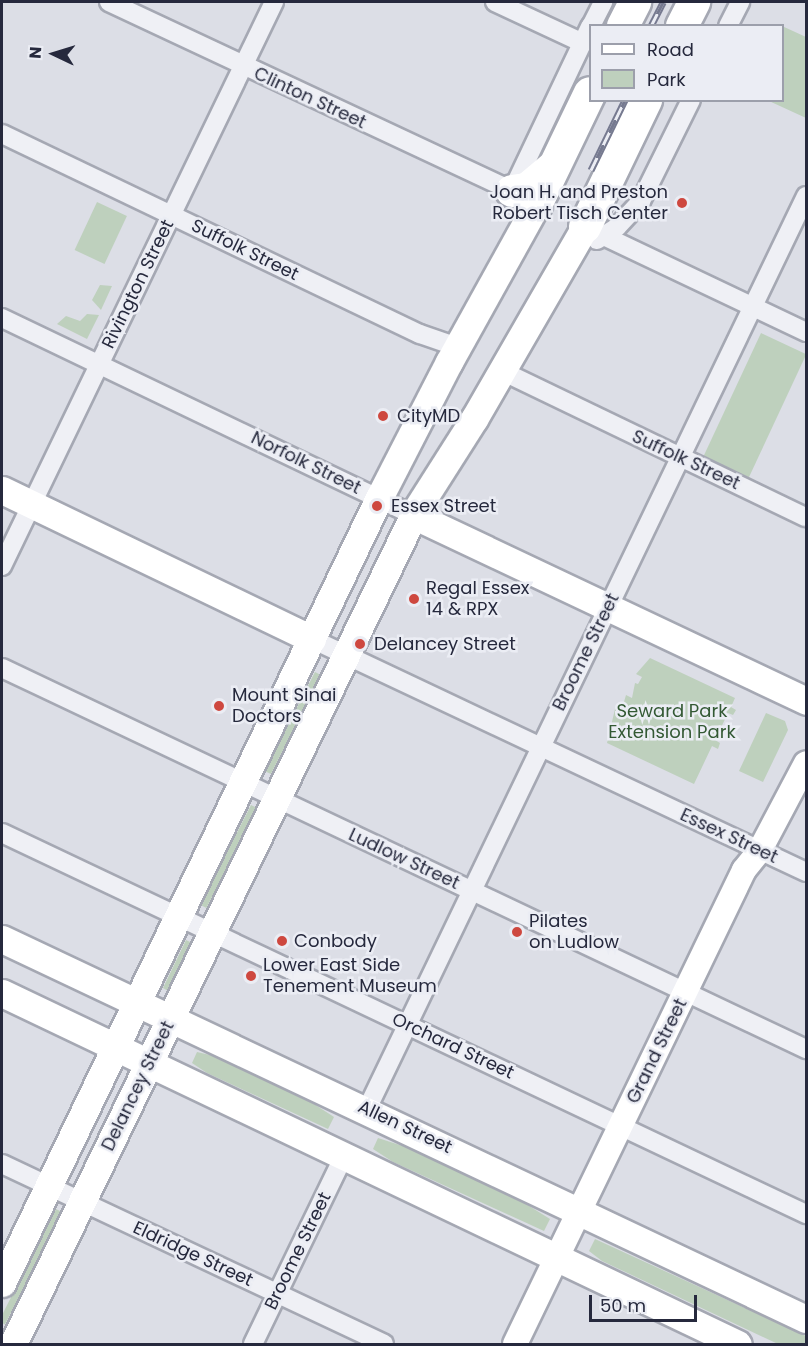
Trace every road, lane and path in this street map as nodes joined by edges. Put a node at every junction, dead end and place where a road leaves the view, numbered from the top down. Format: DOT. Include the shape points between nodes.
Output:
graph roads {
  1 [pos="110,2"];
  2 [pos="274,2"];
  3 [pos="495,2"];
  4 [pos="603,2"];
  5 [pos="635,2"];
  6 [pos="694,2"];
  7 [pos="740,2"];
  8 [pos="592,24"];
  9 [pos="624,24"];
  10 [pos="683,24"];
  11 [pos="729,24"];
  12 [pos="588,32"];
  13 [pos="243,66"];
  14 [pos="589,97"];
  15 [pos="645,102"];
  16 [pos="691,102"];
  17 [pos="2,134"];
  18 [pos="807,196"];
  19 [pos="524,198"];
  20 [pos="171,215"];
  21 [pos="595,231"];
  22 [pos="753,307"];
  23 [pos="2,318"];
  24 [pos="807,332"];
  25 [pos="456,347"];
  26 [pos="99,364"];
  27 [pos="502,371"];
  28 [pos="681,457"];
  29 [pos="2,490"];
  30 [pos="379,498"];
  31 [pos="31,504"];
  32 [pos="413,515"];
  33 [pos="807,517"];
  34 [pos="2,566"];
  35 [pos="609,607"];
  36 [pos="312,639"];
  37 [pos="346,655"];
  38 [pos="2,668"];
  39 [pos="807,701"];
  40 [pos="541,747"];
  41 [pos="807,763"];
  42 [pos="243,783"];
  43 [pos="277,799"];
  44 [pos="2,833"];
  45 [pos="760,850"];
  46 [pos="807,872"];
  47 [pos="472,890"];
  48 [pos="177,917"];
  49 [pos="212,934"];
  50 [pos="2,939"];
  51 [pos="686,991"];
  52 [pos="2,993"];
  53 [pos="137,1002"];
  54 [pos="171,1017"];
  55 [pos="407,1024"];
  56 [pos="116,1047"];
  57 [pos="807,1049"];
  58 [pos="149,1062"];
  59 [pos="367,1109"];
  60 [pos="621,1126"];
  61 [pos="343,1158"];
  62 [pos="2,1164"];
  63 [pos="48,1186"];
  64 [pos="82,1202"];
  65 [pos="581,1209"];
  66 [pos="807,1214"];
  67 [pos="557,1259"];
  68 [pos="2,1283"];
  69 [pos="277,1294"];
  70 [pos="807,1319"];
  71 [pos="13,1344"];
  72 [pos="253,1344"];
  73 [pos="384,1344"];
  74 [pos="515,1344"];
  75 [pos="738,1344"];
  1 -- 13 [label="street, Clinton Street"];
  2 -- 13 [label="street, Rivington Street"];
  3 -- 12 [label="street"];
  4 -- 8 [label="street, Delancey Street"];
  5 -- 9 [label="highway"];
  6 -- 10 [label="highway"];
  7 -- 11 [label="street"];
  12 -- 19 [label="street, Delancey Street"];
  13 -- 19 [label="street, Clinton Street"];
  13 -- 20 [label="street, Rivington Street"];
  14 -- 19 [label="highway" via="555,165 527,189"];
  15 -- 21 [label="highway"];
  16 -- 21 [label="street, Delancey Street" via="645,194"];
  17 -- 20 [label="street, Suffolk Street"];
  18 -- 22 [label="street, Broome Street"];
  19 -- 25 [label="main road, Delancey Street"];
  20 -- 25 [label="street, Suffolk Street" via="420,334"];
  20 -- 26 [label="street, Rivington Street"];
  21 -- 22 [label="street"];
  21 -- 27 [label="main road, Delancey Street" via="569,256"];
  22 -- 24 [label="street"];
  22 -- 28 [label="street, Broome Street"];
  23 -- 26 [label="street, Norfolk Street"];
  25 -- 30 [label="main road, Delancey Street"];
  26 -- 30 [label="street, Norfolk Street"];
  26 -- 31 [label="street, Rivington Street"];
  27 -- 28 [label="street, Suffolk Street"];
  27 -- 32 [label="main road, Delancey Street"];
  28 -- 33 [label="street, Suffolk Street"];
  28 -- 35 [label="street, Broome Street"];
  29 -- 31 [label="main road, Essex Street"];
  30 -- 32 [label="street, Norfolk Street"];
  30 -- 36 [label="main road, Delancey Street"];
  31 -- 34 [label="street, Rivington Street"];
  31 -- 36 [label="main road, Essex Street"];
  32 -- 35 [label="main road, Norfolk Street"];
  32 -- 37 [label="main road, Delancey Street"];
  35 -- 39 [label="main road, Norfolk Street"];
  35 -- 40 [label="street, Broome Street"];
  36 -- 37 [label="street, Essex Street"];
  36 -- 42 [label="main road, Delancey Street"];
  37 -- 40 [label="street, Essex Street"];
  37 -- 43 [label="main road, Delancey Street"];
  38 -- 42 [label="street, Ludlow Street"];
  40 -- 45 [label="street, Essex Street"];
  40 -- 47 [label="street, Broome Street"];
  41 -- 45 [label="main road, Grand Street"];
  42 -- 43 [label="street, Ludlow Street"];
  42 -- 48 [label="main road, Delancey Street"];
  43 -- 47 [label="street, Ludlow Street"];
  43 -- 49 [label="main road, Delancey Street"];
  44 -- 48 [label="street, Orchard Street"];
  45 -- 46 [label="street, Essex Street"];
  45 -- 51 [label="main road, Grand Street" via="744,870"];
  47 -- 51 [label="street, Ludlow Street"];
  47 -- 55 [label="street, Broome Street"];
  48 -- 49 [label="street, Orchard Street"];
  48 -- 53 [label="main road, Delancey Street"];
  49 -- 54 [label="main road, Delancey Street"];
  49 -- 55 [label="street, Orchard Street"];
  50 -- 53 [label="main road, Allen Street"];
  51 -- 57 [label="street, Ludlow Street"];
  51 -- 60 [label="main road, Grand Street"];
  52 -- 56 [label="main road"];
  53 -- 54 [label="main road, Allen Street"];
  53 -- 56 [label="main road, Delancey Street"];
  54 -- 58 [label="main road, Delancey Street"];
  54 -- 59 [label="main road, Allen Street"];
  55 -- 59 [label="street, Broome Street"];
  55 -- 60 [label="street, Orchard Street"];
  56 -- 58 [label="main road"];
  56 -- 63 [label="main road, Delancey Street"];
  58 -- 61 [label="main road"];
  58 -- 64 [label="main road, Delancey Street"];
  59 -- 65 [label="main road, Allen Street"];
  60 -- 65 [label="main road, Grand Street"];
  60 -- 66 [label="street, Orchard Street"];
  61 -- 67 [label="main road"];
  61 -- 69 [label="street, Broome Street"];
  62 -- 63 [label="street, Eldridge Street"];
  63 -- 64 [label="street, Eldridge Street"];
  63 -- 68 [label="main road, Delancey Street"];
  64 -- 69 [label="street, Eldridge Street"];
  64 -- 71 [label="main road, Delancey Street"];
  65 -- 67 [label="main road, Grand Street"];
  65 -- 70 [label="main road, Allen Street"];
  67 -- 74 [label="main road, Grand Street"];
  67 -- 75 [label="main road"];
  69 -- 72 [label="street, Broome Street"];
  69 -- 73 [label="street, Eldridge Street"];
}
